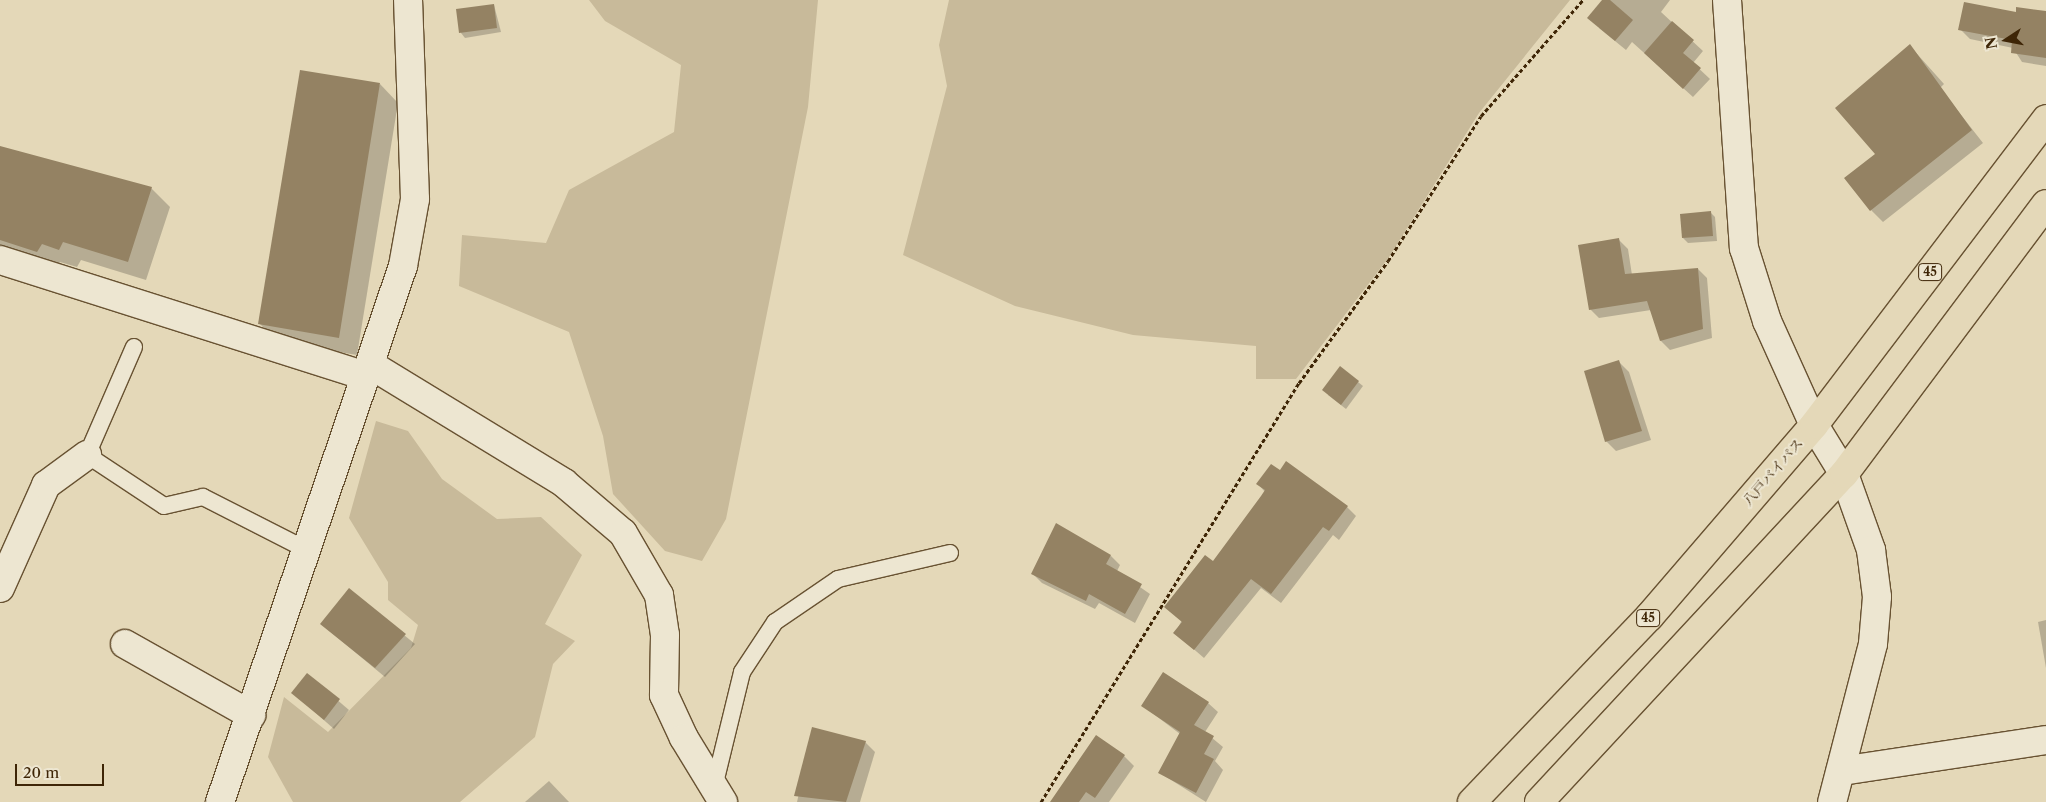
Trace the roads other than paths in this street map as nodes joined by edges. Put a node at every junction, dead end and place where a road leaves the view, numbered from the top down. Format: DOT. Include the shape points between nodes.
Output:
graph roads {
  1 [pos="408,0"];
  2 [pos="1727,0"];
  3 [pos="2046,119"];
  4 [pos="2046,204"];
  5 [pos="0,260"];
  6 [pos="134,347"];
  7 [pos="368,370"];
  8 [pos="1814,424"];
  9 [pos="87,455"];
  10 [pos="1844,474"];
  11 [pos="308,550"];
  12 [pos="950,553"];
  13 [pos="0,588"];
  14 [pos="124,644"];
  15 [pos="251,715"];
  16 [pos="2046,740"];
  17 [pos="1841,771"];
  18 [pos="719,795"];
  19 [pos="220,802"];
  20 [pos="1472,802"];
  21 [pos="1539,802"];
  22 [pos="1832,802"];
  1 -- 7 [label="street" via="415,199 403,266"];
  2 -- 8 [label="street" via="1744,248 1767,320"];
  3 -- 8 [label="highway, 八戸バイパス / 45"];
  4 -- 10 [label="highway"];
  5 -- 7 [label="street"];
  6 -- 9 [label="lane"];
  7 -- 11 [label="street"];
  7 -- 18 [label="street" via="564,483 623,533 659,595 665,635 664,695"];
  8 -- 10 [label="street"];
  8 -- 20 [label="highway, 八戸バイパス / 45" via="1649,617"];
  9 -- 11 [label="lane" via="164,506 203,497"];
  9 -- 13 [label="street" via="46,485"];
  10 -- 17 [label="street" via="1871,550 1878,597 1873,644"];
  10 -- 21 [label="highway"];
  11 -- 15 [label="street"];
  12 -- 18 [label="lane" via="838,579 775,622 742,672"];
  14 -- 15 [label="street"];
  15 -- 19 [label="street"];
  16 -- 17 [label="street"];
  17 -- 22 [label="street"];
}
